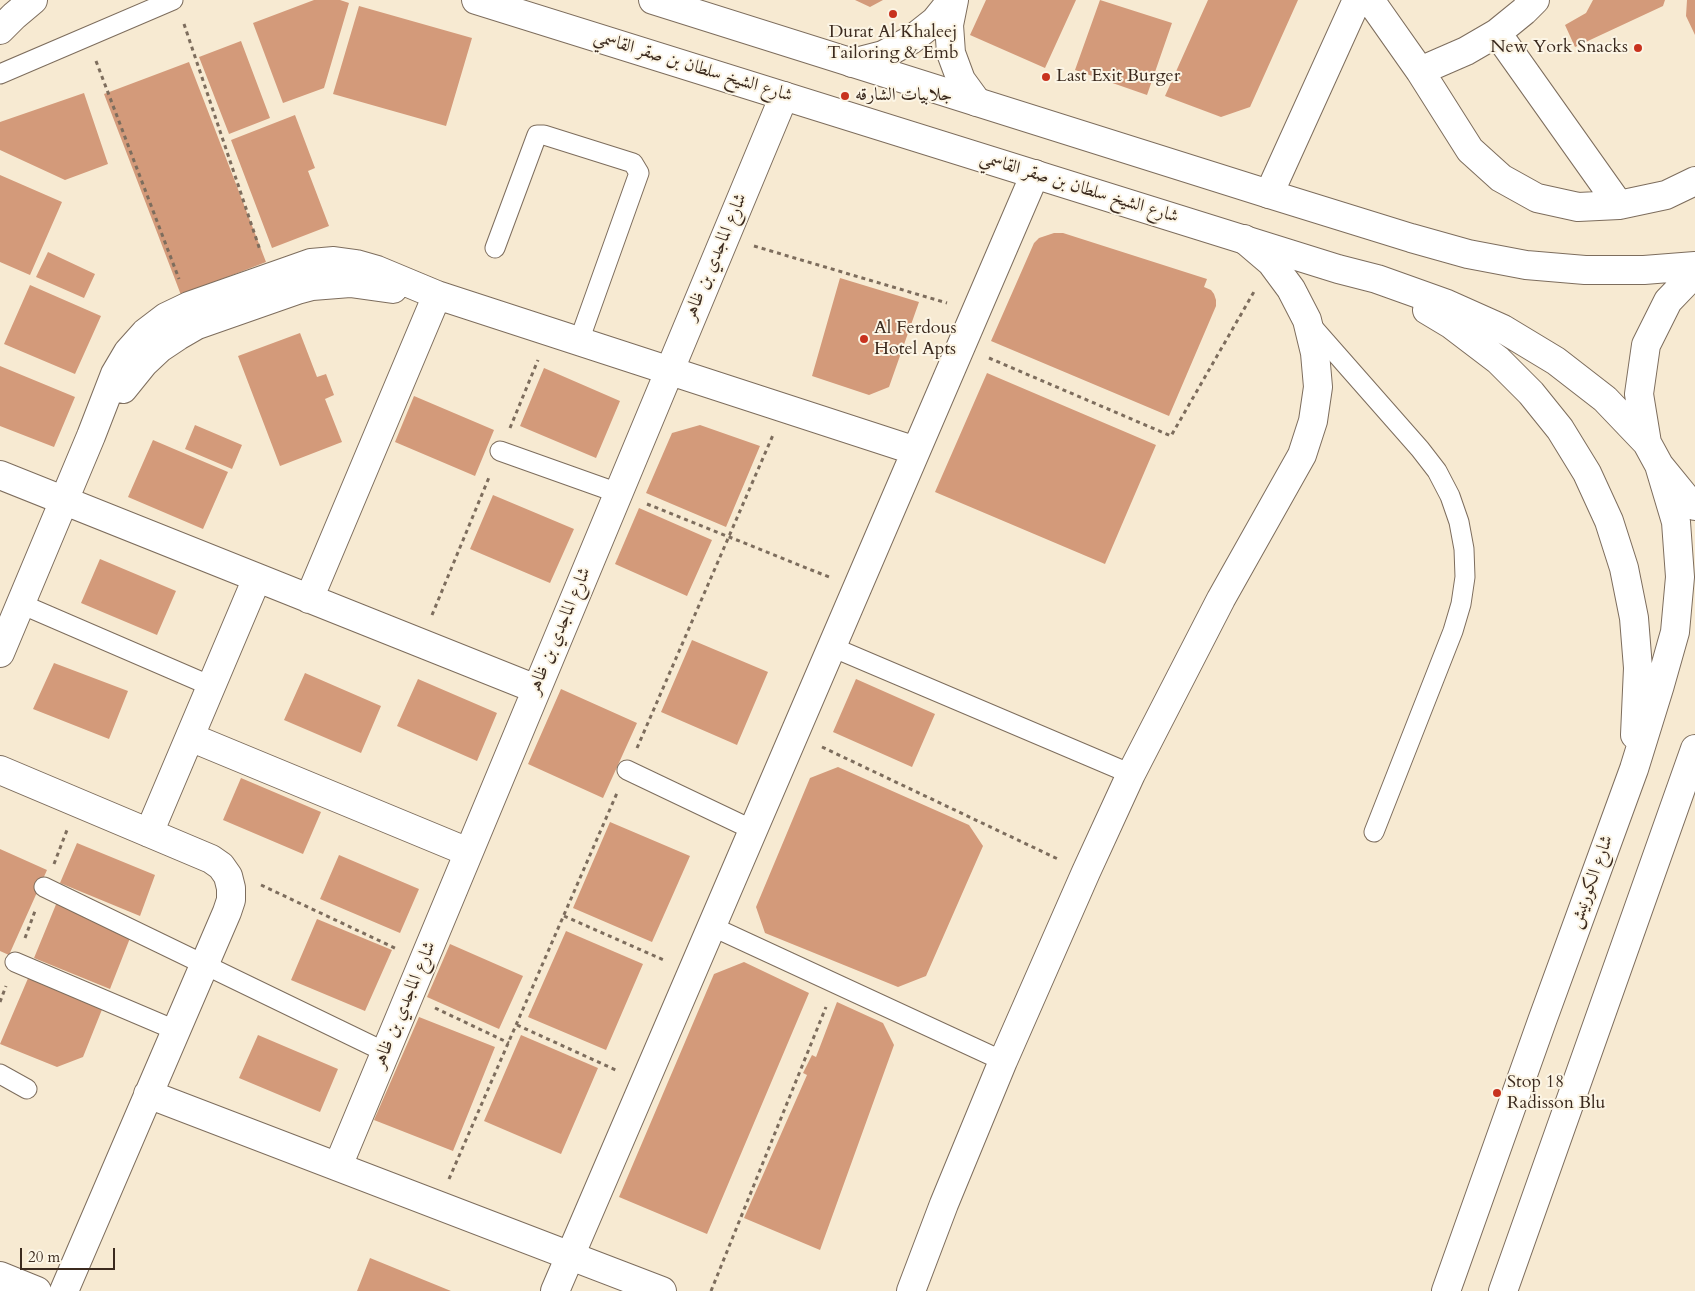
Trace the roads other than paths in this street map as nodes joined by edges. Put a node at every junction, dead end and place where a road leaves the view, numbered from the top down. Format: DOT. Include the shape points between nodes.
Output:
graph roads {
  1 [pos="34,0"];
  2 [pos="172,0"];
  3 [pos="476,0"];
  4 [pos="653,0"];
  5 [pos="953,0"];
  6 [pos="1357,0"];
  7 [pos="1370,0"];
  8 [pos="1535,0"];
  9 [pos="689,6"];
  10 [pos="0,30"];
  11 [pos="1497,33"];
  12 [pos="852,63"];
  13 [pos="1420,71"];
  14 [pos="0,74"];
  15 [pos="784,96"];
  16 [pos="977,102"];
  17 [pos="1035,174"];
  18 [pos="1695,181"];
  19 [pos="1269,194"];
  20 [pos="1619,205"];
  21 [pos="1244,239"];
  22 [pos="495,248"];
  23 [pos="1695,266"];
  24 [pos="1695,273"];
  25 [pos="1377,279"];
  26 [pos="255,289"];
  27 [pos="436,296"];
  28 [pos="1306,320"];
  29 [pos="579,342"];
  30 [pos="669,371"];
  31 [pos="91,436"];
  32 [pos="500,451"];
  33 [pos="916,451"];
  34 [pos="1653,454"];
  35 [pos="0,475"];
  36 [pos="618,493"];
  37 [pos="64,501"];
  38 [pos="1695,506"];
  39 [pos="257,578"];
  40 [pos="309,599"];
  41 [pos="21,604"];
  42 [pos="832,647"];
  43 [pos="0,653"];
  44 [pos="211,686"];
  45 [pos="536,689"];
  46 [pos="190,737"];
  47 [pos="1695,749"];
  48 [pos="1634,769"];
  49 [pos="0,770"];
  50 [pos="627,770"];
  51 [pos="1131,774"];
  52 [pos="753,830"];
  53 [pos="1374,832"];
  54 [pos="149,833"];
  55 [pos="468,852"];
  56 [pos="44,887"];
  57 [pos="711,926"];
  58 [pos="15,962"];
  59 [pos="204,964"];
  60 [pos="175,1030"];
  61 [pos="385,1052"];
  62 [pos="1003,1061"];
  63 [pos="0,1074"];
  64 [pos="27,1089"];
  65 [pos="148,1094"];
  66 [pos="338,1166"];
  67 [pos="569,1255"];
  68 [pos="0,1276"];
  69 [pos="37,1291"];
  70 [pos="64,1291"];
  71 [pos="555,1291"];
  72 [pos="662,1291"];
  73 [pos="911,1291"];
  74 [pos="1446,1291"];
  75 [pos="1503,1291"];
  1 -- 10 [label="street"];
  2 -- 14 [label="lane"];
  3 -- 15 [label="street, شارع الشيخ سلطان بن صقر القاسمي"];
  4 -- 9 [label="street"];
  5 -- 12 [label="street" via="935,21 911,40 882,55"];
  5 -- 16 [label="street" via="949,24 950,53 961,80"];
  6 -- 19 [label="street"];
  7 -- 13 [label="street"];
  8 -- 11 [label="street"];
  9 -- 12 [label="street"];
  11 -- 13 [label="street"];
  11 -- 20 [label="street"];
  12 -- 16 [label="street"];
  13 -- 20 [label="street" via="1470,150 1501,178 1537,198 1578,207"];
  15 -- 17 [label="street, شارع الشيخ سلطان بن صقر القاسمي"];
  15 -- 30 [label="street, شارع الماجدي بن ظاهر"];
  16 -- 19 [label="street"];
  17 -- 21 [label="street, شارع الشيخ سلطان بن صقر القاسمي"];
  17 -- 33 [label="street"];
  18 -- 20 [label="street" via="1666,195"];
  19 -- 23 [label="street" via="1468,254 1526,265 1585,270"];
  21 -- 25 [label="street, شارع الشيخ سلطان بن صقر القاسمي"];
  21 -- 28 [label="street" via="1270,262 1291,289"];
  22 -- 29 [label="lane" via="537,135 632,163 639,173"];
  24 -- 34 [label="street, شارع الكورنيش" via="1668,301 1646,345 1639,394"];
  25 -- 34 [label="street, شارع الشيخ سلطان بن صقر القاسمي" via="1448,304 1503,330 1556,361 1605,399"];
  25 -- 48 [label="street" via="1452,325 1498,360 1560,429 1587,473 1609,521 1624,568 1634,618 1638,668"];
  26 -- 27 [label="street" via="312,263 334,261 377,270"];
  26 -- 31 [label="street" via="160,348 130,380"];
  26 -- 31 [label="street" via="189,306 166,317 145,333 115,374"];
  27 -- 29 [label="street"];
  27 -- 40 [label="street"];
  28 -- 51 [label="street" via="1315,353 1318,387 1313,421 1302,454 1221,599"];
  28 -- 53 [label="lane" via="1437,472 1459,522 1464,550 1465,577 1453,631"];
  29 -- 30 [label="street"];
  30 -- 33 [label="street"];
  30 -- 36 [label="street, شارع الماجدي بن ظاهر"];
  31 -- 37 [label="street"];
  32 -- 36 [label="lane"];
  33 -- 42 [label="street"];
  34 -- 38 [label="street, شارع الشيخ سلطان بن صقر القاسمي"];
  34 -- 48 [label="street, شارع الكورنيش" via="1676,522 1680,577 1675,632"];
  35 -- 37 [label="street"];
  36 -- 45 [label="street, شارع الماجدي بن ظاهر"];
  37 -- 39 [label="street"];
  37 -- 41 [label="street"];
  39 -- 40 [label="street"];
  39 -- 44 [label="street"];
  40 -- 45 [label="street"];
  41 -- 43 [label="street"];
  41 -- 44 [label="lane"];
  42 -- 51 [label="lane"];
  42 -- 52 [label="street"];
  44 -- 46 [label="street"];
  45 -- 55 [label="street, شارع الماجدي بن ظاهر"];
  46 -- 54 [label="street"];
  46 -- 55 [label="street"];
  47 -- 75 [label="street"];
  48 -- 74 [label="street, شارع الكورنيش"];
  49 -- 54 [label="street"];
  50 -- 52 [label="lane"];
  51 -- 62 [label="street"];
  52 -- 57 [label="street"];
  54 -- 59 [label="street" via="211,859 228,876 231,900"];
  55 -- 61 [label="street, شارع الماجدي بن ظاهر"];
  56 -- 59 [label="lane"];
  57 -- 62 [label="lane"];
  57 -- 67 [label="street"];
  58 -- 60 [label="lane"];
  59 -- 60 [label="street"];
  59 -- 61 [label="lane"];
  60 -- 65 [label="street"];
  61 -- 66 [label="street, شارع الماجدي بن ظاهر"];
  62 -- 73 [label="street"];
  63 -- 64 [label="lane"];
  65 -- 66 [label="street"];
  65 -- 70 [label="street"];
  66 -- 67 [label="street"];
  67 -- 71 [label="street"];
  67 -- 72 [label="street"];
  68 -- 69 [label="street"];
}
